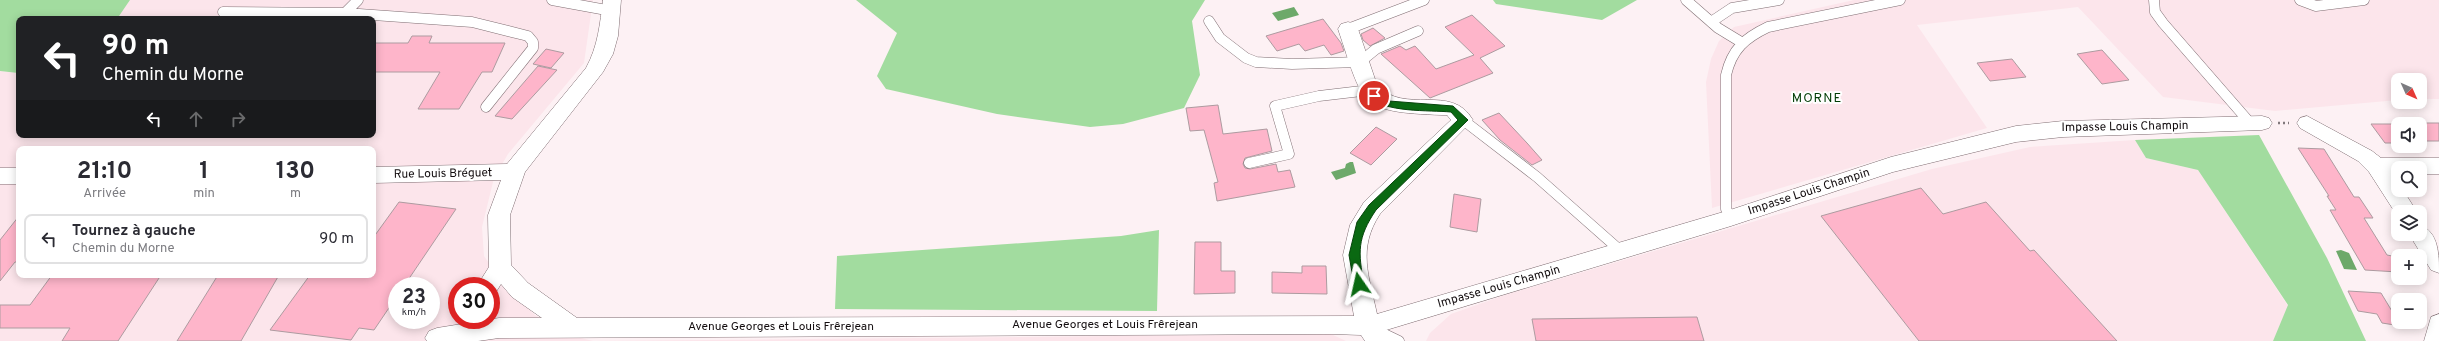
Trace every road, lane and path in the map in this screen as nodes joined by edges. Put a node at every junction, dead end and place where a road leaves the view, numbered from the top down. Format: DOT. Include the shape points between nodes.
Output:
graph roads {
  1 [pos="358,0"];
  2 [pos="552,0"];
  3 [pos="1424,0"];
  4 [pos="1686,0"];
  5 [pos="1779,0"];
  6 [pos="1900,0"];
  7 [pos="2154,0"];
  8 [pos="2300,0"];
  9 [pos="2364,0"];
  10 [pos="612,6"];
  11 [pos="223,12"];
  12 [pos="345,14"];
  13 [pos="1209,20"];
  14 [pos="1711,22"];
  15 [pos="1348,29"];
  16 [pos="1418,31"];
  17 [pos="1741,42"];
  18 [pos="1360,62"];
  19 [pos="1370,90"];
  20 [pos="486,107"];
  21 [pos="1463,120"];
  22 [pos="2307,123"];
  23 [pos="2256,124"];
  24 [pos="1249,163"];
  25 [pos="2376,166"];
  26 [pos="2439,166"];
  27 [pos="514,172"];
  28 [pos="376,175"];
  29 [pos="0,176"];
  30 [pos="16,176"];
  31 [pos="2401,205"];
  32 [pos="1731,218"];
  33 [pos="2424,241"];
  34 [pos="1622,252"];
  35 [pos="2439,264"];
  36 [pos="494,277"];
  37 [pos="500,280"];
  38 [pos="2439,324"];
  39 [pos="573,328"];
  40 [pos="448,329"];
  41 [pos="1372,333"];
  42 [pos="435,340"];
  43 [pos="1399,341"];
  44 [pos="2436,341"];
  1 -- 12 [label="lane"];
  2 -- 10 [label="lane"];
  3 -- 15 [label="lane"];
  4 -- 14 [label="lane"];
  5 -- 14 [label="lane" via="1732,8"];
  6 -- 17 [label="lane" via="1768,27"];
  7 -- 23 [label="lane" via="2155,12 2163,23"];
  8 -- 9 [label="lane" via="2316,6"];
  10 -- 27 [label="street" via="605,48 593,72"];
  11 -- 12 [label="lane"];
  12 -- 20 [label="lane" via="472,22 528,36 534,48"];
  13 -- 18 [label="lane" via="1220,38 1232,49 1256,62"];
  14 -- 17 [label="lane"];
  15 -- 18 [label="street"];
  16 -- 18 [label="lane" via="1376,49"];
  17 -- 32 [label="lane" via="1729,59 1726,75 1726,209"];
  18 -- 19 [label="street"];
  19 -- 21 [label="street" via="1374,96 1387,104 1453,109"];
  19 -- 24 [label="lane" via="1319,96 1275,106 1289,154"];
  21 -- 34 [label="lane" via="1537,177"];
  21 -- 41 [label="street" via="1372,208 1361,225 1354,255"];
  22 -- 23 [label="path"];
  22 -- 25 [label="street" via="2365,156"];
  23 -- 32 [label="street, Impasse Louis Champin" via="2063,128 2016,134 1891,165"];
  25 -- 26 [label="street"];
  25 -- 31 [label="street"];
  27 -- 28 [label="street, Rue Louis Bréguet"];
  27 -- 36 [label="street" via="499,215"];
  29 -- 30 [label="street"];
  32 -- 34 [label="street, Impasse Louis Champin"];
  33 -- 35 [label="street"];
  34 -- 41 [label="street, Impasse Louis Champin"];
  37 -- 39 [label="street" via="520,290"];
  38 -- 44 [label="street"];
  39 -- 41 [label="street, Avenue Georges et Louis Frêrejean" via="1324,324"];
  39 -- 42 [label="street, Avenue Georges et Louis Frêrejean" via="499,328"];
  40 -- 42 [label="street"];
  41 -- 43 [label="lane"];
}
